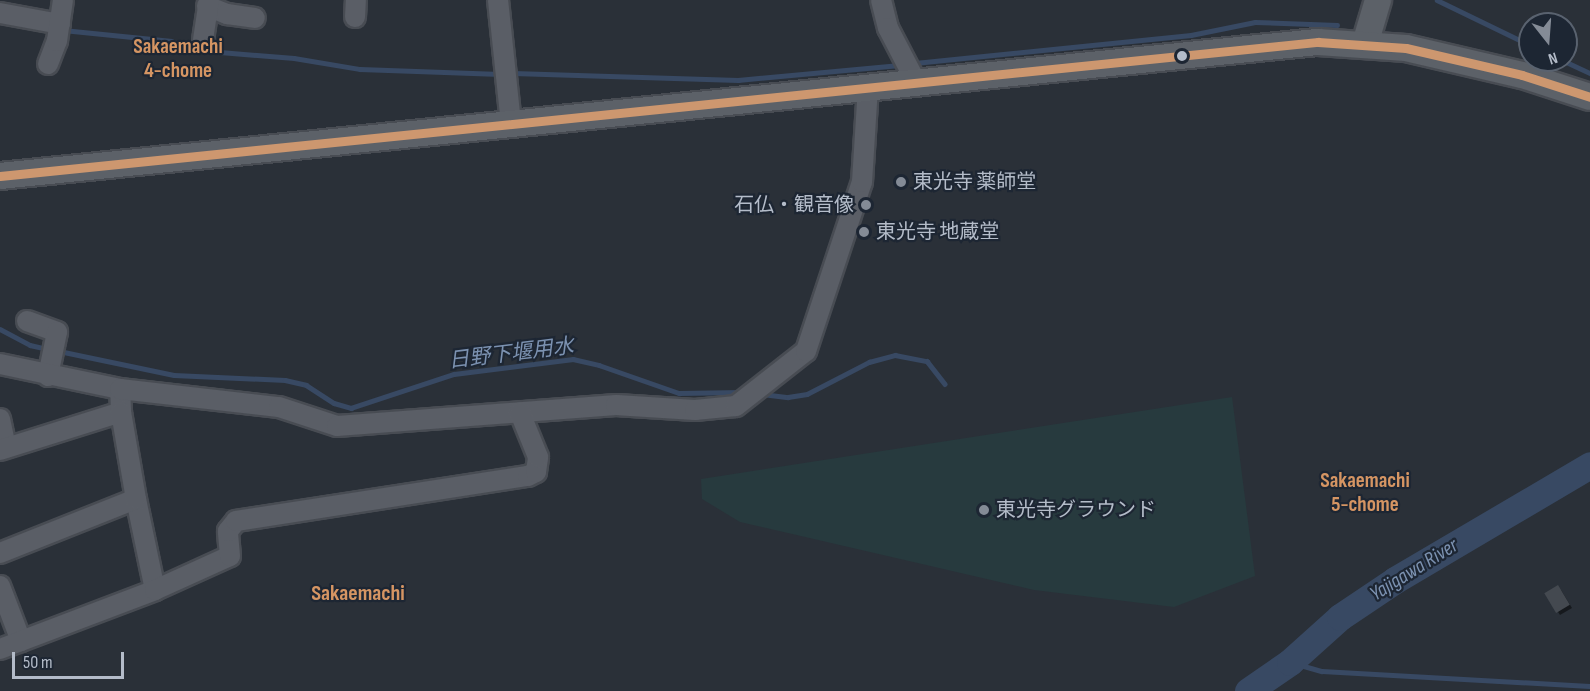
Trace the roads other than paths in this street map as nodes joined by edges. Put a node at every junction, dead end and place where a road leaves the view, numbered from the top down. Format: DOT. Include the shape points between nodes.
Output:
graph roads {
  1 [pos="63,0"];
  2 [pos="498,0"];
  3 [pos="881,0"];
  4 [pos="1378,0"];
  5 [pos="208,3"];
  6 [pos="0,13"];
  7 [pos="255,18"];
  8 [pos="60,24"];
  9 [pos="203,40"];
  10 [pos="1365,44"];
  11 [pos="48,64"];
  12 [pos="916,82"];
  13 [pos="868,87"];
  14 [pos="1590,97"];
  15 [pos="511,124"];
  16 [pos="0,176"];
  17 [pos="27,321"];
  18 [pos="51,359"];
  19 [pos="0,364"];
  20 [pos="120,389"];
  21 [pos="121,412"];
  22 [pos="520,413"];
  23 [pos="0,419"];
  24 [pos="3,449"];
  25 [pos="136,499"];
  26 [pos="0,553"];
  27 [pos="0,586"];
  28 [pos="155,590"];
  29 [pos="21,641"];
  30 [pos="0,649"];
  1 -- 8 [label="street"];
  2 -- 15 [label="street"];
  3 -- 12 [label="street" via="888,28"];
  4 -- 10 [label="main road"];
  5 -- 7 [label="street" via="227,14"];
  5 -- 9 [label="street"];
  6 -- 8 [label="street"];
  8 -- 11 [label="street"];
  10 -- 12 [label="main road" via="1318,42"];
  10 -- 14 [label="main road" via="1460,59"];
  12 -- 13 [label="main road"];
  13 -- 15 [label="main road"];
  13 -- 22 [label="street" via="862,183 806,351 736,406 695,410 616,405"];
  15 -- 16 [label="main road"];
  17 -- 18 [label="street" via="57,332"];
  18 -- 19 [label="street"];
  18 -- 20 [label="street"];
  20 -- 21 [label="street"];
  20 -- 22 [label="street" via="279,407 337,426"];
  21 -- 24 [label="street"];
  21 -- 25 [label="street"];
  22 -- 28 [label="street" via="538,457 536,472 236,521 228,531 230,556"];
  23 -- 24 [label="street"];
  25 -- 26 [label="street"];
  25 -- 28 [label="street"];
  27 -- 29 [label="street"];
  28 -- 29 [label="street"];
  29 -- 30 [label="street"];
}
